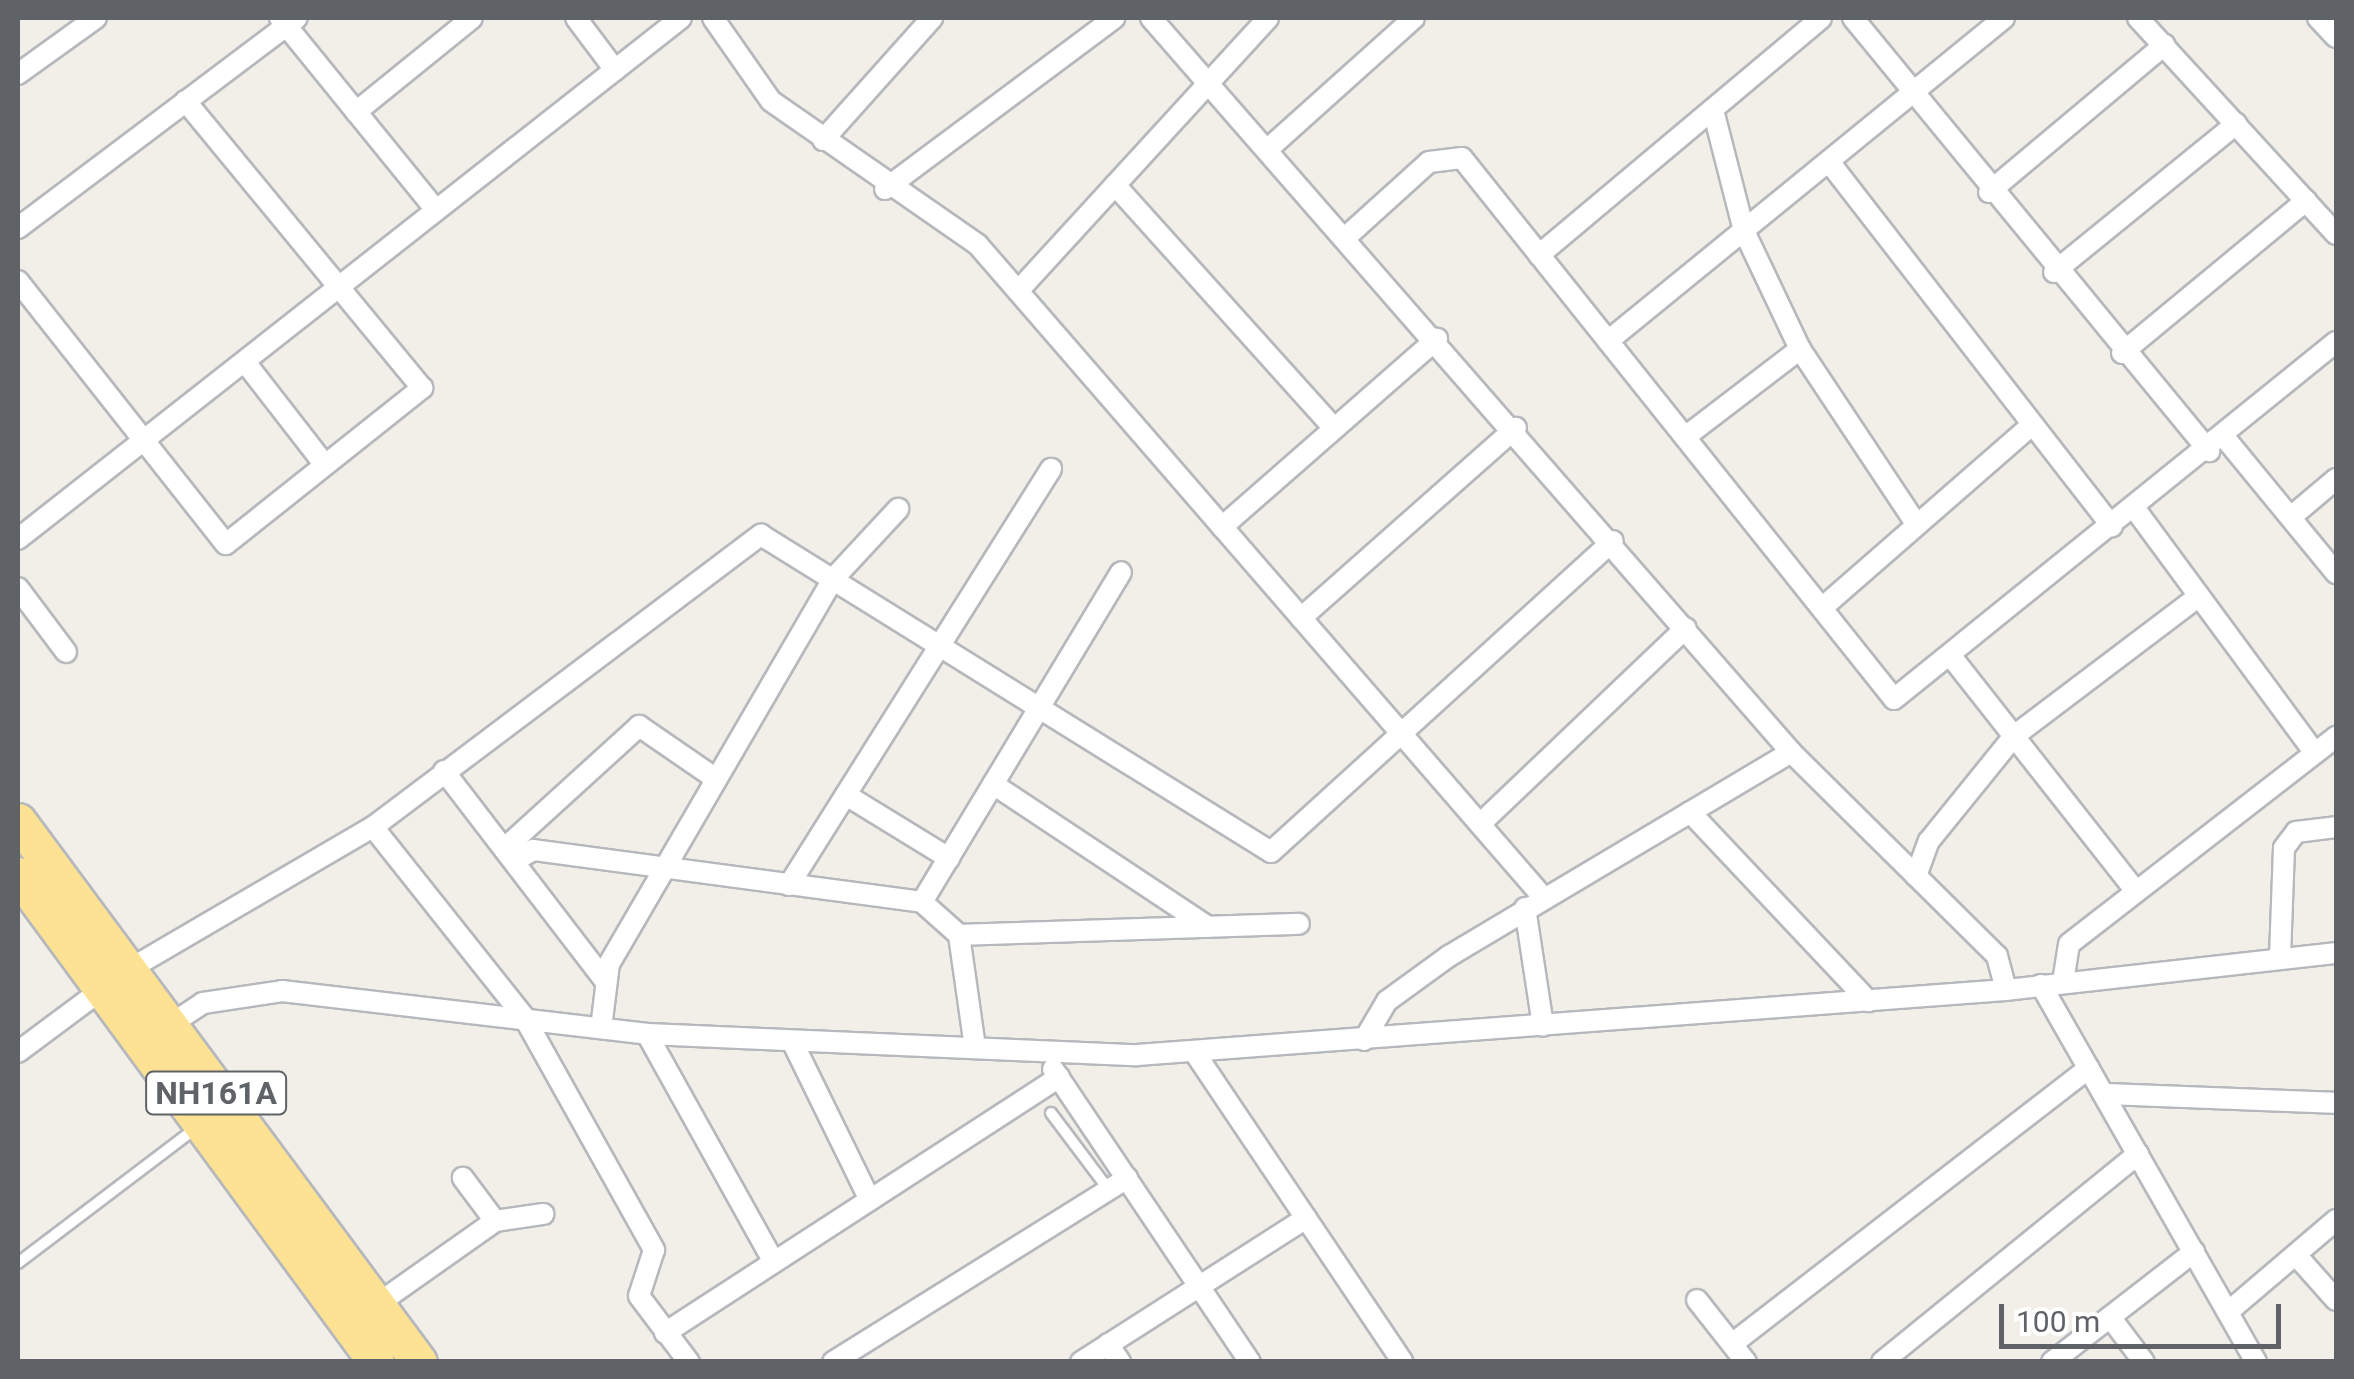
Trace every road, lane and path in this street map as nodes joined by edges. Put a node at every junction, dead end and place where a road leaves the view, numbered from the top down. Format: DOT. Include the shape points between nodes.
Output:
graph roads {
  1 [pos="96,18"];
  2 [pos="472,18"];
  3 [pos="576,18"];
  4 [pos="682,18"];
  5 [pos="713,18"];
  6 [pos="932,18"];
  7 [pos="1114,18"];
  8 [pos="1150,18"];
  9 [pos="1268,18"];
  10 [pos="1414,18"];
  11 [pos="1821,18"];
  12 [pos="1853,18"];
  13 [pos="2004,18"];
  14 [pos="2138,18"];
  15 [pos="2318,18"];
  16 [pos="287,20"];
  17 [pos="2336,37"];
  18 [pos="2164,45"];
  19 [pos="615,70"];
  20 [pos="18,74"];
  21 [pos="1209,83"];
  22 [pos="1914,95"];
  23 [pos="185,101"];
  24 [pos="1713,110"];
  25 [pos="356,112"];
  26 [pos="2236,124"];
  27 [pos="823,140"];
  28 [pos="1268,150"];
  29 [pos="1830,163"];
  30 [pos="1114,185"];
  31 [pos="885,188"];
  32 [pos="1989,192"];
  33 [pos="2306,200"];
  34 [pos="436,210"];
  35 [pos="18,228"];
  36 [pos="1744,232"];
  37 [pos="2336,234"];
  38 [pos="1346,237"];
  39 [pos="1539,255"];
  40 [pos="2054,272"];
  41 [pos="18,281"];
  42 [pos="341,285"];
  43 [pos="1018,290"];
  44 [pos="1437,339"];
  45 [pos="1608,341"];
  46 [pos="2336,342"];
  47 [pos="1800,348"];
  48 [pos="2122,353"];
  49 [pos="245,362"];
  50 [pos="2032,424"];
  51 [pos="1334,428"];
  52 [pos="1516,428"];
  53 [pos="1685,438"];
  54 [pos="146,439"];
  55 [pos="2217,444"];
  56 [pos="325,465"];
  57 [pos="1050,469"];
  58 [pos="2336,479"];
  59 [pos="898,509"];
  60 [pos="2135,509"];
  61 [pos="2291,518"];
  62 [pos="1917,525"];
  63 [pos="1222,527"];
  64 [pos="2112,528"];
  65 [pos="18,539"];
  66 [pos="1613,541"];
  67 [pos="1121,572"];
  68 [pos="2336,572"];
  69 [pos="832,579"];
  70 [pos="18,588"];
  71 [pos="2199,596"];
  72 [pos="1822,608"];
  73 [pos="1301,618"];
  74 [pos="1686,628"];
  75 [pos="940,645"];
  76 [pos="66,652"];
  77 [pos="1950,655"];
  78 [pos="1040,707"];
  79 [pos="1399,731"];
  80 [pos="2014,736"];
  81 [pos="2336,736"];
  82 [pos="1791,752"];
  83 [pos="2315,753"];
  84 [pos="444,771"];
  85 [pos="716,780"];
  86 [pos="993,784"];
  87 [pos="846,795"];
  88 [pos="1690,812"];
  89 [pos="18,821"];
  90 [pos="1480,824"];
  91 [pos="373,827"];
  92 [pos="2336,827"];
  93 [pos="509,855"];
  94 [pos="949,858"];
  95 [pos="664,869"];
  96 [pos="18,875"];
  97 [pos="1916,876"];
  98 [pos="789,885"];
  99 [pos="2134,889"];
  100 [pos="922,902"];
  101 [pos="1534,903"];
  102 [pos="1299,924"];
  103 [pos="1208,927"];
  104 [pos="959,935"];
  105 [pos="2336,953"];
  106 [pos="2280,957"];
  107 [pos="115,980"];
  108 [pos="606,981"];
  109 [pos="2063,982"];
  110 [pos="2041,984"];
  111 [pos="2006,990"];
  112 [pos="1868,1001"];
  113 [pos="524,1017"];
  114 [pos="1543,1026"];
  115 [pos="168,1028"];
  116 [pos="601,1028"];
  117 [pos="647,1034"];
  118 [pos="792,1040"];
  119 [pos="1364,1040"];
  120 [pos="976,1048"];
  121 [pos="1041,1051"];
  122 [pos="18,1052"];
  123 [pos="1195,1053"];
  124 [pos="2089,1068"];
  125 [pos="1059,1077"];
  126 [pos="2104,1094"];
  127 [pos="2336,1103"];
  128 [pos="1051,1114"];
  129 [pos="201,1124"];
  130 [pos="2138,1154"];
  131 [pos="462,1178"];
  132 [pos="1118,1184"];
  133 [pos="870,1200"];
  134 [pos="543,1214"];
  135 [pos="1306,1218"];
  136 [pos="2336,1220"];
  137 [pos="495,1221"];
  138 [pos="2194,1252"];
  139 [pos="2296,1255"];
  140 [pos="774,1262"];
  141 [pos="18,1263"];
  142 [pos="1200,1285"];
  143 [pos="1697,1300"];
  144 [pos="2336,1300"];
  145 [pos="2228,1312"];
  146 [pos="361,1315"];
  147 [pos="2110,1317"];
  148 [pos="665,1333"];
  149 [pos="1114,1353"];
  150 [pos="1739,1353"];
  151 [pos="376,1362"];
  152 [pos="419,1362"];
  153 [pos="689,1362"];
  154 [pos="834,1362"];
  155 [pos="1081,1362"];
  156 [pos="1250,1362"];
  157 [pos="1403,1362"];
  158 [pos="1882,1362"];
  159 [pos="2052,1362"];
  160 [pos="2144,1362"];
  161 [pos="2256,1362"];
  1 -- 20 [label="street"];
  2 -- 25 [label="street"];
  3 -- 19 [label="street"];
  4 -- 19 [label="street"];
  5 -- 27 [label="street" via="771,101"];
  6 -- 27 [label="street"];
  7 -- 31 [label="street"];
  8 -- 21 [label="street"];
  9 -- 21 [label="street"];
  10 -- 28 [label="street"];
  11 -- 24 [label="street"];
  12 -- 22 [label="street"];
  13 -- 22 [label="street"];
  14 -- 18 [label="street"];
  15 -- 17 [label="street"];
  16 -- 23 [label="street"];
  16 -- 25 [label="street"];
  18 -- 26 [label="street"];
  18 -- 32 [label="street"];
  19 -- 34 [label="street"];
  21 -- 28 [label="street"];
  21 -- 30 [label="street"];
  22 -- 29 [label="street"];
  22 -- 32 [label="street"];
  23 -- 35 [label="street"];
  23 -- 42 [label="street"];
  24 -- 36 [label="street"];
  24 -- 39 [label="street"];
  25 -- 34 [label="street"];
  26 -- 33 [label="street"];
  26 -- 40 [label="street"];
  27 -- 31 [label="street"];
  28 -- 38 [label="street"];
  29 -- 36 [label="street"];
  29 -- 50 [label="street"];
  30 -- 43 [label="street"];
  30 -- 51 [label="street"];
  31 -- 43 [label="street" via="978,245"];
  32 -- 40 [label="street"];
  33 -- 37 [label="street"];
  33 -- 48 [label="street"];
  34 -- 42 [label="street"];
  36 -- 45 [label="street"];
  36 -- 47 [label="street"];
  38 -- 39 [label="street" via="1450,154"];
  38 -- 44 [label="street"];
  39 -- 45 [label="street"];
  40 -- 48 [label="street"];
  41 -- 54 [label="street"];
  42 -- 49 [label="street"];
  42 -- 56 [label="street" via="422,388"];
  43 -- 63 [label="street"];
  44 -- 51 [label="street"];
  44 -- 52 [label="street"];
  45 -- 53 [label="street"];
  46 -- 55 [label="street"];
  47 -- 53 [label="street"];
  47 -- 62 [label="street"];
  48 -- 55 [label="street"];
  49 -- 54 [label="street"];
  49 -- 56 [label="street"];
  50 -- 62 [label="street"];
  50 -- 64 [label="street"];
  51 -- 63 [label="street"];
  52 -- 66 [label="street"];
  52 -- 73 [label="street"];
  53 -- 72 [label="street"];
  54 -- 56 [label="street" via="226,544"];
  54 -- 65 [label="street"];
  55 -- 60 [label="street"];
  55 -- 61 [label="street"];
  57 -- 75 [label="street"];
  58 -- 61 [label="street"];
  59 -- 69 [label="street"];
  60 -- 64 [label="street"];
  60 -- 71 [label="street"];
  61 -- 68 [label="street"];
  62 -- 72 [label="street"];
  63 -- 73 [label="street"];
  64 -- 77 [label="street"];
  66 -- 74 [label="street"];
  66 -- 79 [label="street"];
  67 -- 78 [label="street"];
  69 -- 75 [label="street"];
  69 -- 84 [label="street" via="761,534"];
  69 -- 85 [label="street"];
  70 -- 76 [label="street"];
  71 -- 80 [label="street"];
  71 -- 83 [label="street"];
  72 -- 77 [label="street" via="1894,698"];
  73 -- 79 [label="street"];
  74 -- 82 [label="street"];
  74 -- 90 [label="street"];
  75 -- 78 [label="street"];
  75 -- 87 [label="street"];
  77 -- 80 [label="street"];
  78 -- 79 [label="street" via="1271,852"];
  78 -- 86 [label="street"];
  79 -- 90 [label="street"];
  80 -- 97 [label="street" via="1930,841"];
  80 -- 99 [label="street"];
  81 -- 83 [label="street"];
  82 -- 88 [label="street"];
  82 -- 97 [label="street"];
  83 -- 99 [label="street"];
  84 -- 91 [label="street"];
  84 -- 93 [label="street"];
  85 -- 93 [label="street" via="639,726"];
  85 -- 95 [label="street"];
  86 -- 94 [label="street"];
  86 -- 103 [label="street"];
  87 -- 94 [label="street"];
  87 -- 98 [label="street"];
  88 -- 101 [label="street"];
  88 -- 112 [label="street"];
  89 -- 107 [label="highway, NH161A"];
  90 -- 101 [label="street"];
  91 -- 107 [label="street"];
  91 -- 113 [label="street"];
  92 -- 106 [label="street" via="2296,832 2284,848"];
  93 -- 95 [label="street" via="533,850"];
  93 -- 108 [label="street"];
  94 -- 100 [label="street"];
  95 -- 98 [label="street"];
  95 -- 108 [label="street"];
  96 -- 107 [label="highway, NH161A"];
  97 -- 111 [label="street" via="1997,956"];
  98 -- 100 [label="street"];
  99 -- 109 [label="street" via="2069,944"];
  100 -- 104 [label="street"];
  101 -- 114 [label="street"];
  101 -- 119 [label="street" via="1387,1001"];
  102 -- 103 [label="street"];
  103 -- 104 [label="street"];
  104 -- 120 [label="street"];
  105 -- 106 [label="street"];
  106 -- 109 [label="street"];
  107 -- 115 [label="highway, NH161A"];
  107 -- 122 [label="street"];
  107 -- 129 [label="highway, NH161A"];
  108 -- 116 [label="street"];
  109 -- 110 [label="street"];
  110 -- 111 [label="street"];
  110 -- 124 [label="street"];
  111 -- 112 [label="street"];
  112 -- 114 [label="street"];
  113 -- 115 [label="street" via="282,991 203,1003"];
  113 -- 116 [label="street"];
  113 -- 148 [label="street" via="654,1250 640,1296"];
  114 -- 119 [label="street"];
  115 -- 146 [label="highway, NH161A"];
  116 -- 117 [label="street"];
  117 -- 118 [label="street"];
  117 -- 140 [label="street"];
  118 -- 120 [label="street"];
  118 -- 133 [label="street"];
  119 -- 123 [label="street"];
  120 -- 121 [label="street"];
  121 -- 123 [label="street"];
  121 -- 125 [label="street"];
  123 -- 135 [label="street"];
  124 -- 126 [label="street"];
  124 -- 150 [label="street"];
  125 -- 132 [label="street"];
  125 -- 133 [label="street"];
  126 -- 127 [label="street"];
  126 -- 130 [label="street"];
  128 -- 132 [label="lane"];
  129 -- 141 [label="lane"];
  129 -- 146 [label="highway, NH161A"];
  130 -- 138 [label="street"];
  130 -- 158 [label="street"];
  131 -- 137 [label="street"];
  132 -- 142 [label="street"];
  132 -- 154 [label="street"];
  133 -- 140 [label="street"];
  134 -- 137 [label="street"];
  135 -- 142 [label="street"];
  135 -- 157 [label="street"];
  136 -- 139 [label="street"];
  137 -- 146 [label="street"];
  138 -- 145 [label="street"];
  138 -- 147 [label="street"];
  139 -- 144 [label="street"];
  139 -- 145 [label="street"];
  140 -- 148 [label="street"];
  142 -- 149 [label="street"];
  142 -- 156 [label="street"];
  143 -- 150 [label="street"];
  145 -- 161 [label="street"];
  146 -- 151 [label="highway, NH161A"];
  146 -- 152 [label="highway, NH161A"];
  147 -- 159 [label="street"];
  147 -- 160 [label="street"];
  148 -- 153 [label="street"];
  149 -- 155 [label="street"];
}
